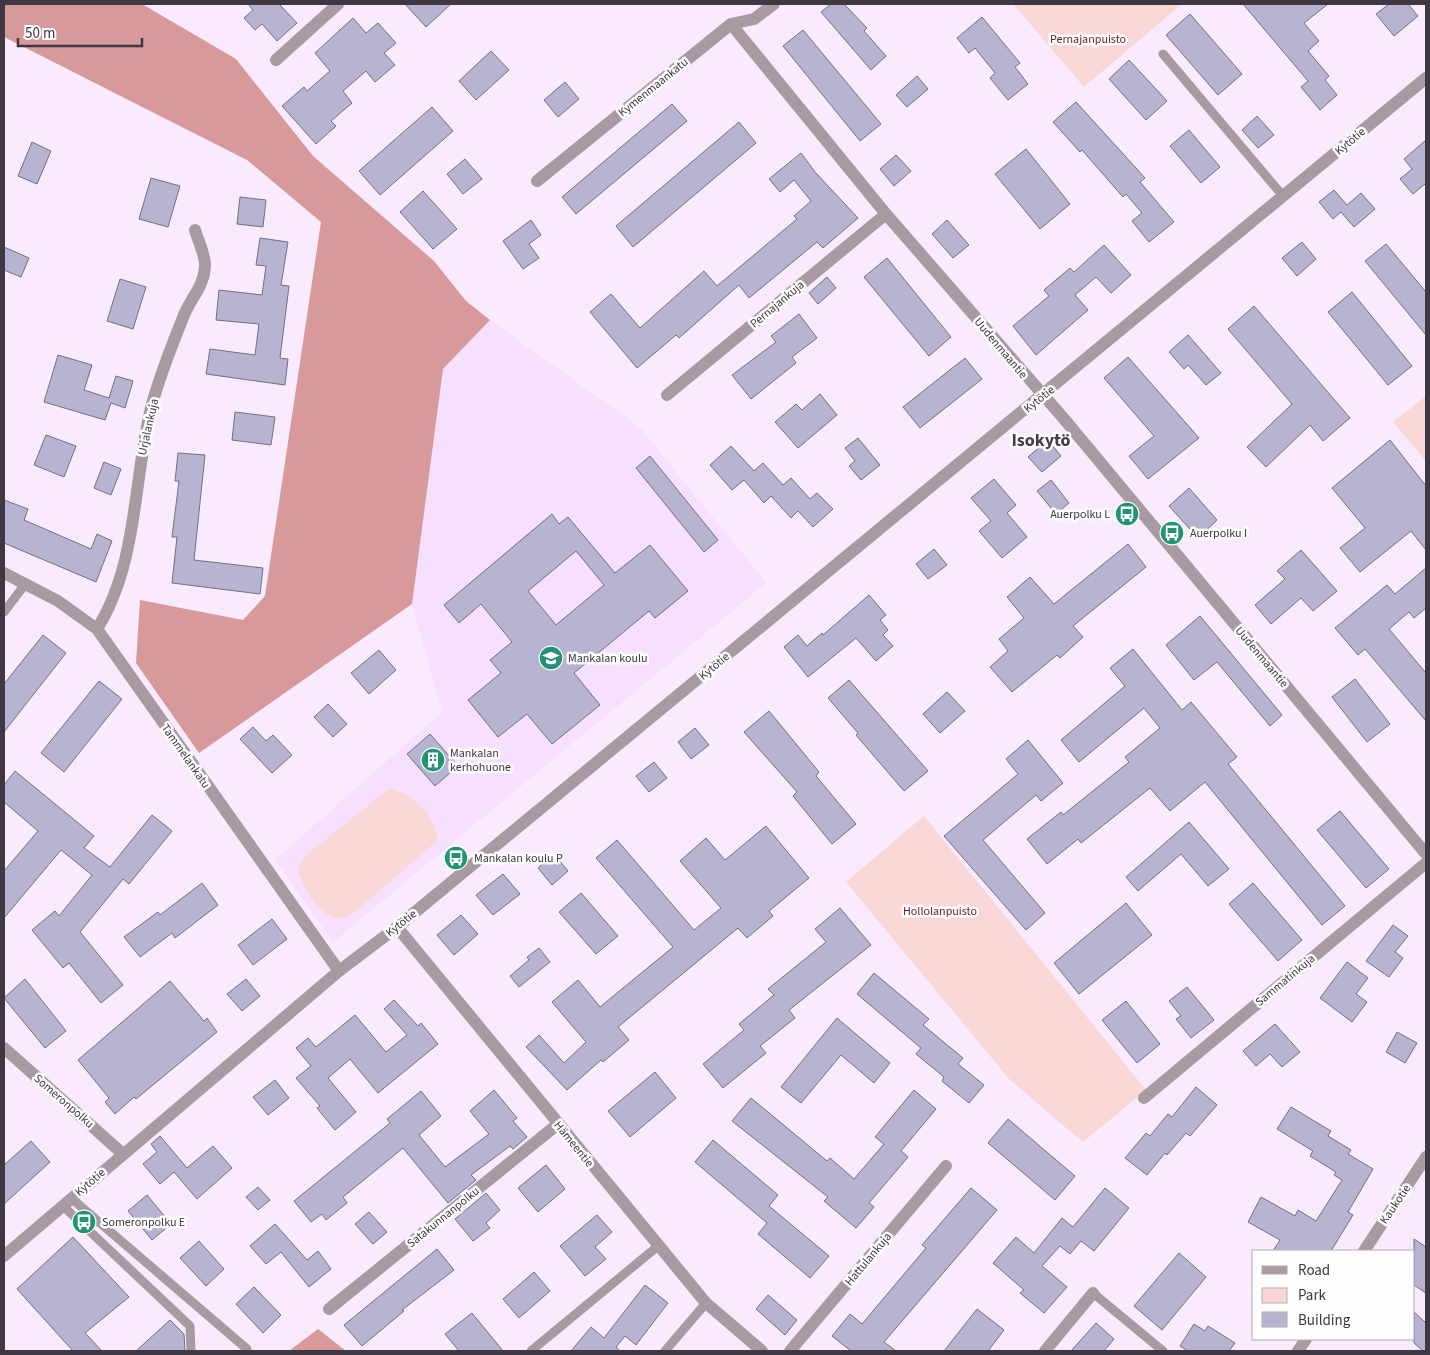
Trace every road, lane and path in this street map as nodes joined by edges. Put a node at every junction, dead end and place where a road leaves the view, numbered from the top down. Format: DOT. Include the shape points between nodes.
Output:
graph roads {
  1 [pos="338,4"];
  2 [pos="774,4"];
  3 [pos="731,24"];
  4 [pos="1163,54"];
  5 [pos="276,60"];
  6 [pos="1426,78"];
  7 [pos="537,181"];
  8 [pos="1283,196"];
  9 [pos="886,214"];
  10 [pos="195,230"];
  11 [pos="668,395"];
  12 [pos="1044,395"];
  13 [pos="4,574"];
  14 [pos="26,583"];
  15 [pos="4,612"];
  16 [pos="97,629"];
  17 [pos="1426,854"];
  18 [pos="1426,863"];
  19 [pos="397,927"];
  20 [pos="339,971"];
  21 [pos="4,1048"];
  22 [pos="1144,1098"];
  23 [pos="558,1124"];
  24 [pos="123,1154"];
  25 [pos="1426,1157"];
  26 [pos="946,1166"];
  27 [pos="67,1202"];
  28 [pos="658,1246"];
  29 [pos="1365,1250"];
  30 [pos="4,1256"];
  31 [pos="1094,1293"];
  32 [pos="706,1303"];
  33 [pos="329,1309"];
  34 [pos="1305,1340"];
  35 [pos="246,1350"];
  36 [pos="191,1351"];
  37 [pos="531,1351"];
  38 [pos="665,1351"];
  39 [pos="762,1351"];
  40 [pos="790,1351"];
  41 [pos="1045,1351"];
  42 [pos="1163,1351"];
  43 [pos="1298,1351"];
  1 -- 5 [label="street"];
  2 -- 3 [label="street, Kymenmaankatu" via="754,19"];
  3 -- 7 [label="street, Kymenmaankatu"];
  3 -- 9 [label="street, Uudenmaantie"];
  4 -- 8 [label="lane"];
  6 -- 8 [label="street, Kytötie"];
  8 -- 12 [label="street, Kytötie"];
  9 -- 11 [label="street, Pernajankuja"];
  9 -- 12 [label="street, Uudenmaantie"];
  10 -- 16 [label="street, Urjalankuja" via="206,265 202,284 185,312 151,407 128,554 110,608"];
  12 -- 17 [label="street, Uudenmaantie"];
  12 -- 19 [label="street, Kytötie"];
  13 -- 14 [label="street, Tammelankatu"];
  14 -- 15 [label="lane"];
  14 -- 16 [label="street, Tammelankatu"];
  16 -- 20 [label="street, Tammelankatu"];
  18 -- 22 [label="street, Sammatinkuja"];
  19 -- 20 [label="street, Kytötie"];
  19 -- 23 [label="street, Hämeentie"];
  20 -- 24 [label="street, Kytötie"];
  21 -- 24 [label="street, Someronpolku"];
  23 -- 28 [label="street, Hämeentie"];
  23 -- 33 [label="street, Satakunnanpolku"];
  24 -- 27 [label="street, Kytötie"];
  25 -- 29 [label="street, Kaukotie"];
  26 -- 40 [label="street, Hattulankuja"];
  27 -- 30 [label="street, Kytötie"];
  27 -- 35 [label="lane"];
  27 -- 36 [label="lane" via="190,1326"];
  28 -- 32 [label="street, Hämeentie"];
  28 -- 37 [label="lane"];
  31 -- 41 [label="street"];
  31 -- 42 [label="lane"];
  32 -- 38 [label="lane"];
  32 -- 39 [label="street, Hämeentie"];
  34 -- 43 [label="street"];
}
